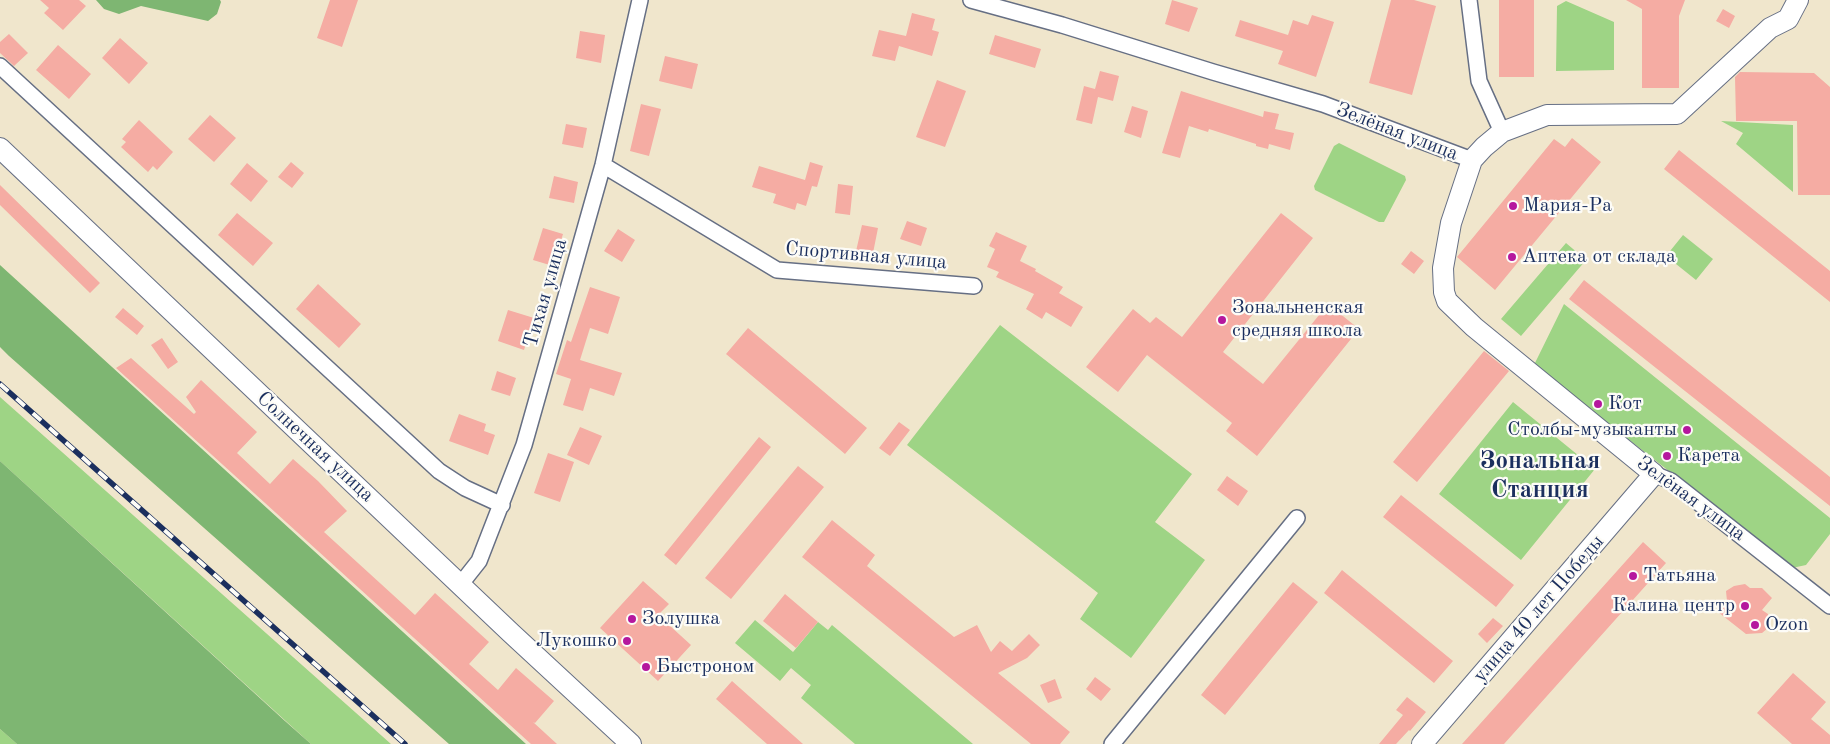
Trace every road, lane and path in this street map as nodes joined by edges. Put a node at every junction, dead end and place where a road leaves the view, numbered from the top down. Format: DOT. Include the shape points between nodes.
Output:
graph roads {
  1 [pos="640,0"];
  2 [pos="971,0"];
  3 [pos="1469,0"];
  4 [pos="1798,0"];
  5 [pos="0,66"];
  6 [pos="1502,132"];
  7 [pos="0,148"];
  8 [pos="1472,160"];
  9 [pos="603,165"];
  10 [pos="974,286"];
  11 [pos="1654,474"];
  12 [pos="502,506"];
  13 [pos="1297,518"];
  14 [pos="460,585"];
  15 [pos="1830,606"];
  16 [pos="632,744"];
  17 [pos="1112,744"];
  18 [pos="1422,744"];
  1 -- 9 [label="street, Тихая улица"];
  2 -- 8 [label="street, Зелёная улица" via="1323,104"];
  3 -- 6 [label="street" via="1479,81"];
  4 -- 6 [label="street" via="1788,19 1770,28 1677,114 1547,115"];
  5 -- 12 [label="street" via="438,471"];
  6 -- 8 [label="street"];
  7 -- 14 [label="street, Солнечная улица"];
  8 -- 11 [label="street, Зелёная улица" via="1451,223 1443,268 1447,301 1474,327"];
  9 -- 10 [label="street, Спортивная улица" via="777,270"];
  9 -- 12 [label="street, Тихая улица" via="524,445"];
  11 -- 15 [label="street, Зелёная улица" via="1671,481"];
  11 -- 18 [label="street, улица 40 лет Победы"];
  12 -- 14 [label="street, Тихая улица" via="479,561"];
  13 -- 17 [label="street"];
  14 -- 16 [label="street, Солнечная улица"];
}
